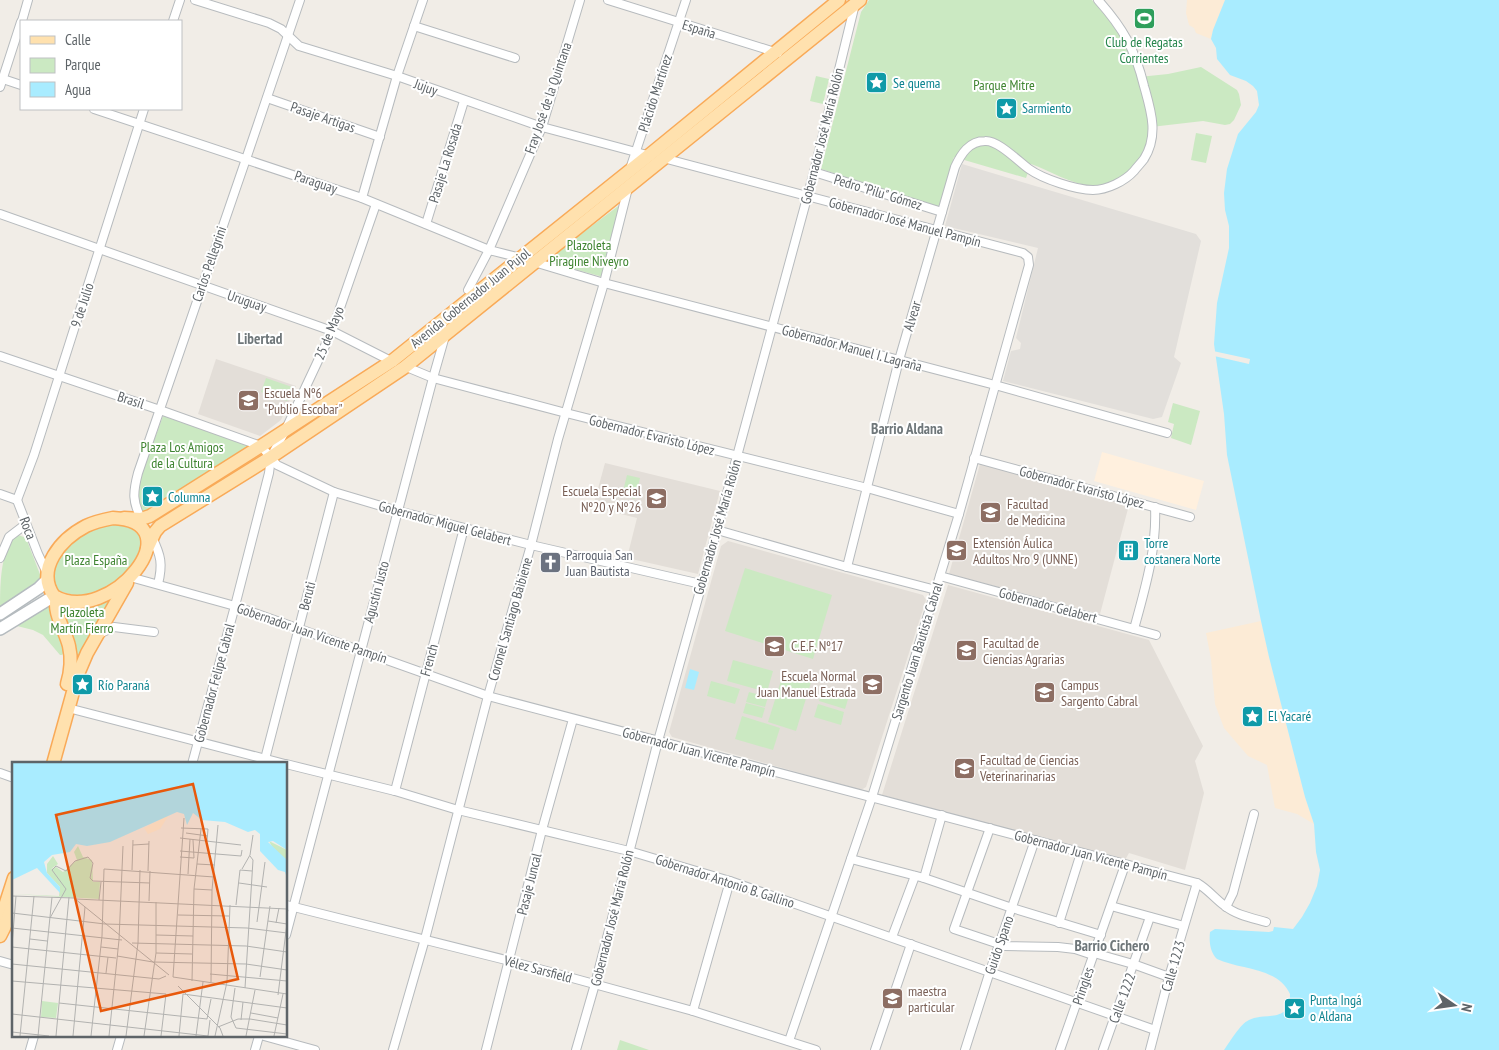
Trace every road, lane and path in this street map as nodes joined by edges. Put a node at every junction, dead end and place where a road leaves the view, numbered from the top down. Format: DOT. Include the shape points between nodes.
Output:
graph roads {
  1 [pos="28,0"];
  2 [pos="180,0"];
  3 [pos="194,0"];
  4 [pos="300,0"];
  5 [pos="423,0"];
  6 [pos="580,0"];
  7 [pos="608,0"];
  8 [pos="686,0"];
  9 [pos="839,0"];
  10 [pos="1098,0"];
  11 [pos="858,2"];
  12 [pos="22,20"];
  13 [pos="173,20"];
  14 [pos="678,22"];
  15 [pos="20,25"];
  16 [pos="414,26"];
  17 [pos="288,35"];
  18 [pos="775,52"];
  19 [pos="790,56"];
  20 [pos="515,58"];
  21 [pos="397,76"];
  22 [pos="1,78"];
  23 [pos="20,85"];
  24 [pos="0,87"];
  25 [pos="267,98"];
  26 [pos="464,101"];
  27 [pos="97,110"];
  28 [pos="144,110"];
  29 [pos="140,124"];
  30 [pos="542,127"];
  31 [pos="380,137"];
  32 [pos="636,152"];
  33 [pos="649,155"];
  34 [pos="665,158"];
  35 [pos="247,159"];
  36 [pos="629,171"];
  37 [pos="814,172"];
  38 [pos="628,187"];
  39 [pos="807,196"];
  40 [pos="362,198"];
  41 [pos="376,204"];
  42 [pos="942,212"];
  43 [pos="0,214"];
  44 [pos="426,224"];
  45 [pos="937,231"];
  46 [pos="100,249"];
  47 [pos="489,250"];
  48 [pos="1028,257"];
  49 [pos="529,260"];
  50 [pos="604,282"];
  51 [pos="202,286"];
  52 [pos="468,290"];
  53 [pos="771,327"];
  54 [pos="332,331"];
  55 [pos="445,336"];
  56 [pos="0,356"];
  57 [pos="899,360"];
  58 [pos="392,361"];
  59 [pos="405,367"];
  60 [pos="59,376"];
  61 [pos="433,378"];
  62 [pos="995,385"];
  63 [pos="160,410"];
  64 [pos="566,413"];
  65 [pos="286,431"];
  66 [pos="1167,433"];
  67 [pos="261,446"];
  68 [pos="737,455"];
  69 [pos="270,456"];
  70 [pos="974,458"];
  71 [pos="867,488"];
  72 [pos="334,492"];
  73 [pos="0,494"];
  74 [pos="18,500"];
  75 [pos="1156,507"];
  76 [pos="398,511"];
  77 [pos="959,514"];
  78 [pos="1190,517"];
  79 [pos="26,524"];
  80 [pos="464,528"];
  81 [pos="717,530"];
  82 [pos="146,534"];
  83 [pos="531,545"];
  84 [pos="0,558"];
  85 [pos="847,567"];
  86 [pos="940,576"];
  87 [pos="47,577"];
  88 [pos="129,579"];
  89 [pos="158,584"];
  90 [pos="701,584"];
  91 [pos="936,590"];
  92 [pos="56,597"];
  93 [pos="235,606"];
  94 [pos="0,614"];
  95 [pos="299,627"];
  96 [pos="0,629"];
  97 [pos="1134,629"];
  98 [pos="154,632"];
  99 [pos="1156,635"];
  100 [pos="95,638"];
  101 [pos="361,650"];
  102 [pos="425,674"];
  103 [pos="488,696"];
  104 [pos="68,708"];
  105 [pos="573,719"];
  106 [pos="658,741"];
  107 [pos="198,742"];
  108 [pos="265,759"];
  109 [pos="47,762"];
  110 [pos="54,762"];
  111 [pos="193,762"];
  112 [pos="278,762"];
  113 [pos="288,764"];
  114 [pos="0,773"];
  115 [pos="328,774"];
  116 [pos="12,777"];
  117 [pos="395,791"];
  118 [pos="872,796"];
  119 [pos="458,810"];
  120 [pos="1254,814"];
  121 [pos="942,815"];
  122 [pos="990,828"];
  123 [pos="542,830"];
  124 [pos="1035,840"];
  125 [pos="629,851"];
  126 [pos="1081,853"];
  127 [pos="851,859"];
  128 [pos="1125,865"];
  129 [pos="915,876"];
  130 [pos="924,878"];
  131 [pos="730,881"];
  132 [pos="1197,883"];
  133 [pos="12,884"];
  134 [pos="967,893"];
  135 [pos="290,906"];
  136 [pos="1111,906"];
  137 [pos="12,908"];
  138 [pos="1012,908"];
  139 [pos="1226,908"];
  140 [pos="832,916"];
  141 [pos="0,917"];
  142 [pos="1150,917"];
  143 [pos="288,920"];
  144 [pos="1266,922"];
  145 [pos="1059,923"];
  146 [pos="1184,926"];
  147 [pos="1101,935"];
  148 [pos="0,936"];
  149 [pos="892,937"];
  150 [pos="425,939"];
  151 [pos="911,944"];
  152 [pos="999,944"];
  153 [pos="1094,954"];
  154 [pos="510,961"];
  155 [pos="1134,964"];
  156 [pos="990,971"];
  157 [pos="1169,977"];
  158 [pos="596,984"];
  159 [pos="1077,1002"];
  160 [pos="693,1011"];
  161 [pos="1116,1015"];
  162 [pos="1155,1030"];
  163 [pos="271,1038"];
  164 [pos="789,1041"];
  165 [pos="315,1050"];
  166 [pos="393,1050"];
  167 [pos="486,1050"];
  168 [pos="576,1050"];
  169 [pos="816,1050"];
  170 [pos="875,1050"];
  171 [pos="965,1050"];
  172 [pos="1060,1050"];
  173 [pos="1103,1050"];
  174 [pos="1150,1050"];
  1 -- 12 [label="street"];
  2 -- 13 [label="street"];
  3 -- 17 [label="street, Jujuy" via="269,22"];
  4 -- 17 [label="street, Carlos Pellegrini"];
  5 -- 16 [label="street"];
  6 -- 30 [label="street, Fray José de la Quintana"];
  7 -- 14 [label="street, España"];
  8 -- 14 [label="street, Plácido Martínez"];
  9 -- 18 [label="main road, Avenida Gobernador Juan Pujol"];
  10 -- 42 [label="street, Alvear" via="1125,35 1142,77 1153,122 1144,159 1131,174 1117,183 1093,190 1047,179 994,143 976,143 961,154"];
  11 -- 19 [label="main road, Avenida Gobernador Juan Pujol"];
  11 -- 37 [label="street, Gobernador José María Rolón"];
  14 -- 18 [label="street, España"];
  14 -- 32 [label="street, Plácido Martínez"];
  15 -- 22 [label="street"];
  16 -- 20 [label="street"];
  16 -- 21 [label="street"];
  17 -- 21 [label="street, Jujuy" via="299,46"];
  17 -- 25 [label="street, Carlos Pellegrini"];
  18 -- 19 [label="street, España"];
  18 -- 33 [label="main road, Avenida Gobernador Juan Pujol"];
  19 -- 34 [label="main road, Avenida Gobernador Juan Pujol"];
  21 -- 26 [label="street, Jujuy"];
  21 -- 31 [label="street"];
  22 -- 23 [label="street"];
  22 -- 24 [label="street"];
  25 -- 31 [label="street, Pasaje Artigas"];
  25 -- 35 [label="street, Carlos Pellegrini"];
  26 -- 30 [label="street, Jujuy"];
  26 -- 44 [label="street, Pasaje La Rosada"];
  27 -- 29 [label="street, Paraguay"];
  28 -- 29 [label="street, 9 de Julio"];
  29 -- 35 [label="street, Paraguay"];
  29 -- 46 [label="street, 9 de Julio"];
  30 -- 32 [label="street, Jujuy"];
  30 -- 47 [label="street, Fray José de la Quintana"];
  31 -- 40 [label="street"];
  32 -- 33 [label="street, Jujuy"];
  32 -- 36 [label="street, Plácido Martínez"];
  33 -- 34 [label="street, Jujuy"];
  33 -- 36 [label="main road, Avenida Gobernador Juan Pujol"];
  34 -- 38 [label="main road, Avenida Gobernador Juan Pujol"];
  34 -- 39 [label="street, Gobernador José Manuel Pampín"];
  35 -- 40 [label="street, Paraguay"];
  35 -- 51 [label="street, Carlos Pellegrini"];
  36 -- 38 [label="street, Plácido Martínez"];
  36 -- 49 [label="main road, Avenida Gobernador Juan Pujol"];
  37 -- 39 [label="street, Gobernador José María Rolón"];
  37 -- 42 [label="street, Pedro \"Pilu\" Gómez"];
  38 -- 49 [label="main road, Avenida Gobernador Juan Pujol"];
  38 -- 50 [label="street, Coronel Santiago Baibiene"];
  39 -- 45 [label="street, Gobernador José Manuel Pampín"];
  39 -- 53 [label="street, Gobernador José María Rolón"];
  40 -- 41 [label="street, Paraguay"];
  41 -- 44 [label="street, Paraguay"];
  41 -- 54 [label="street, 25 de Mayo"];
  42 -- 45 [label="street, Alvear"];
  43 -- 46 [label="street, Uruguay"];
  44 -- 47 [label="street, Paraguay"];
  45 -- 48 [label="street, Gobernador José Manuel Pampín"];
  45 -- 57 [label="street, Alvear"];
  46 -- 51 [label="street, Uruguay"];
  46 -- 60 [label="street, 9 de Julio"];
  47 -- 49 [label="street, Paraguay"];
  47 -- 52 [label="street, Fray José de la Quintana"];
  48 -- 62 [label="street, Sargento Juan Bautista Cabral" via="1029,265"];
  49 -- 50 [label="street, Gobernador Manuel I. Lagraña"];
  49 -- 55 [label="main road, Avenida Gobernador Juan Pujol" via="518,277"];
  49 -- 58 [label="main road, Avenida Gobernador Juan Pujol"];
  50 -- 53 [label="street, Gobernador Manuel I. Lagraña"];
  50 -- 64 [label="street, Coronel Santiago Baibiene"];
  51 -- 54 [label="street, Uruguay"];
  51 -- 63 [label="street, Carlos Pellegrini"];
  53 -- 57 [label="street, Gobernador Manuel I. Lagraña"];
  53 -- 68 [label="street, Gobernador José María Rolón"];
  54 -- 58 [label="street, Uruguay"];
  54 -- 65 [label="street, 25 de Mayo"];
  55 -- 59 [label="main road, Avenida Gobernador Juan Pujol"];
  55 -- 61 [label="street, Agustín Justo"];
  56 -- 60 [label="street, Brasil"];
  57 -- 62 [label="street, Gobernador Manuel I. Lagraña"];
  57 -- 71 [label="street, Alvear"];
  58 -- 59 [label="street, Uruguay"];
  58 -- 65 [label="main road, Avenida Gobernador Juan Pujol"];
  59 -- 61 [label="street, Uruguay"];
  59 -- 69 [label="main road, Avenida Gobernador Juan Pujol"];
  60 -- 63 [label="street, Brasil"];
  60 -- 74 [label="street, 9 de Julio"];
  61 -- 64 [label="street, Gobernador Evaristo López"];
  61 -- 76 [label="street, Agustín Justo"];
  62 -- 66 [label="street, Gobernador Manuel I. Lagraña"];
  62 -- 70 [label="street, Sargento Juan Bautista Cabral"];
  63 -- 67 [label="street, Brasil"];
  63 -- 82 [label="street, Carlos Pellegrini" via="134,489 137,513"];
  64 -- 68 [label="street, Gobernador Evaristo López"];
  64 -- 83 [label="street, Coronel Santiago Baibiene"];
  65 -- 67 [label="main road, Avenida Gobernador Juan Pujol"];
  65 -- 69 [label="street, 25 de Mayo"];
  67 -- 69 [label="street, Gobernador Miguel Gelabert"];
  67 -- 82 [label="main road, Avenida Gobernador Juan Pujol" via="156,513"];
  68 -- 71 [label="street, Gobernador Evaristo López"];
  68 -- 81 [label="street, Gobernador José María Rolón"];
  69 -- 72 [label="street, Gobernador Miguel Gelabert" via="277,465"];
  69 -- 82 [label="main road, Avenida Gobernador Juan Pujol"];
  69 -- 93 [label="street, Gobernador Felipe Cabral" via="269,473"];
  70 -- 75 [label="street, Gobernador Evaristo López"];
  70 -- 77 [label="street, Sargento Juan Bautista Cabral"];
  71 -- 77 [label="street, Gobernador Evaristo López"];
  71 -- 85 [label="street, Alvear"];
  72 -- 76 [label="street, Gobernador Miguel Gelabert"];
  72 -- 95 [label="street, Beruti"];
  73 -- 74 [label="street, Roca"];
  74 -- 79 [label="street, Roca"];
  75 -- 78 [label="street, Gobernador Evaristo López"];
  75 -- 97 [label="street" via="1150,570"];
  76 -- 80 [label="street, Gobernador Miguel Gelabert"];
  76 -- 101 [label="street, Agustín Justo"];
  77 -- 86 [label="street, Sargento Juan Bautista Cabral"];
  79 -- 84 [label="street" via="9,536"];
  79 -- 87 [label="street, Roca"];
  80 -- 83 [label="street, Gobernador Miguel Gelabert"];
  80 -- 102 [label="street, French"];
  81 -- 85 [label="street"];
  81 -- 90 [label="street, Gobernador José María Rolón"];
  82 -- 87 [label="main road" via="124,518 100,520 67,538 53,558"];
  82 -- 88 [label="main road" via="143,558"];
  82 -- 89 [label="street, Carlos Pellegrini" via="160,553 162,562"];
  83 -- 90 [label="street, Gobernador Miguel Gelabert"];
  83 -- 103 [label="street, Coronel Santiago Baibiene"];
  85 -- 91 [label="street"];
  86 -- 91 [label="street, Sargento Juan Bautista Cabral"];
  86 -- 97 [label="street, Gobernador Gelabert"];
  87 -- 92 [label="main road"];
  87 -- 94 [label="main road" via="39,588"];
  88 -- 89 [label="street, Gobernador Juan Vicente Pampín"];
  88 -- 92 [label="main road" via="116,589 82,602"];
  88 -- 100 [label="main road"];
  89 -- 93 [label="street, Gobernador Juan Vicente Pampín"];
  90 -- 106 [label="street, Gobernador José María Rolón"];
  91 -- 118 [label="street, Sargento Juan Bautista Cabral"];
  92 -- 96 [label="main road"];
  92 -- 109 [label="main road" via="72,662"];
  93 -- 95 [label="street, Gobernador Juan Vicente Pampín"];
  93 -- 107 [label="street, Gobernador Felipe Cabral"];
  95 -- 101 [label="street, Gobernador Juan Vicente Pampín"];
  95 -- 108 [label="street, Beruti"];
  97 -- 99 [label="street, Gobernador Gelabert"];
  98 -- 100 [label="street" via="114,627"];
  100 -- 104 [label="main road" via="86,653"];
  101 -- 102 [label="street, Gobernador Juan Vicente Pampín"];
  101 -- 115 [label="street, Agustín Justo"];
  102 -- 103 [label="street, Gobernador Juan Vicente Pampín"];
  102 -- 117 [label="street, French"];
  103 -- 105 [label="street, Gobernador Juan Vicente Pampín"];
  103 -- 119 [label="street, Coronel Santiago Baibiene"];
  104 -- 107 [label="street, Gobernador Antonio B. Gallino"];
  104 -- 110 [label="main road"];
  105 -- 106 [label="street, Gobernador Juan Vicente Pampín"];
  105 -- 123 [label="street, Pasaje Juncal"];
  106 -- 118 [label="street, Gobernador Juan Vicente Pampín"];
  106 -- 125 [label="street, Gobernador José María Rolón"];
  107 -- 108 [label="street, Gobernador Antonio B. Gallino"];
  107 -- 111 [label="street, Gobernador Felipe Cabral"];
  108 -- 112 [label="street, Gobernador Antonio B. Gallino"];
  113 -- 115 [label="street, Gobernador Antonio B. Gallino"];
  114 -- 116 [label="street"];
  115 -- 117 [label="street, Gobernador Antonio B. Gallino"];
  115 -- 135 [label="street, Agustín Justo"];
  117 -- 119 [label="street, Gobernador Antonio B. Gallino"];
  118 -- 121 [label="street, Gobernador Juan Vicente Pampín"];
  118 -- 127 [label="street, Sargento Juan Bautista Cabral"];
  119 -- 123 [label="street, Gobernador Antonio B. Gallino"];
  119 -- 150 [label="street, Coronel Santiago Baibiene"];
  120 -- 139 [label="street"];
  121 -- 122 [label="street, Gobernador Juan Vicente Pampín"];
  121 -- 130 [label="street"];
  122 -- 124 [label="street, Gobernador Juan Vicente Pampín"];
  122 -- 134 [label="street"];
  123 -- 125 [label="street, Gobernador Antonio B. Gallino"];
  123 -- 154 [label="street, Pasaje Juncal"];
  124 -- 126 [label="street, Gobernador Juan Vicente Pampín"];
  124 -- 138 [label="street, Guido Spano"];
  125 -- 131 [label="street, Gobernador Antonio B. Gallino"];
  125 -- 158 [label="street, Gobernador José María Rolón"];
  126 -- 128 [label="street, Gobernador Juan Vicente Pampín"];
  126 -- 145 [label="street"];
  127 -- 129 [label="street"];
  127 -- 140 [label="street, Sargento Juan Bautista Cabral"];
  128 -- 132 [label="street, Gobernador Juan Vicente Pampín"];
  128 -- 136 [label="street, Pringles"];
  129 -- 130 [label="street"];
  129 -- 149 [label="street"];
  130 -- 134 [label="street"];
  131 -- 140 [label="street, Gobernador Antonio B. Gallino"];
  131 -- 160 [label="street"];
  132 -- 139 [label="street, Gobernador Juan Vicente Pampín"];
  132 -- 146 [label="street, Calle 1223"];
  133 -- 141 [label="main road"];
  134 -- 138 [label="street"];
  134 -- 152 [label="street" via="954,929"];
  135 -- 143 [label="street, Agustín Justo"];
  135 -- 150 [label="street, Vélez Sarsfield"];
  136 -- 142 [label="street"];
  136 -- 147 [label="street, Pringles"];
  137 -- 148 [label="main road"];
  138 -- 145 [label="street"];
  138 -- 152 [label="street, Guido Spano"];
  139 -- 144 [label="street, Gobernador Juan Vicente Pampín"];
  140 -- 149 [label="street, Gobernador Antonio B. Gallino"];
  140 -- 164 [label="street, Sargento Juan Bautista Cabral"];
  142 -- 146 [label="street"];
  142 -- 155 [label="street, Calle 1222"];
  145 -- 147 [label="street"];
  146 -- 157 [label="street, Calle 1223"];
  147 -- 153 [label="street, Pringles"];
  149 -- 151 [label="street, Gobernador Antonio B. Gallino"];
  150 -- 154 [label="street, Vélez Sarsfield"];
  150 -- 166 [label="street, Coronel Santiago Baibiene"];
  151 -- 156 [label="street, Gobernador Antonio B. Gallino"];
  151 -- 170 [label="street"];
  152 -- 153 [label="street" via="1058,947"];
  152 -- 156 [label="street, Guido Spano"];
  153 -- 155 [label="street"];
  153 -- 159 [label="street, Pringles"];
  154 -- 158 [label="street, Vélez Sarsfield"];
  154 -- 167 [label="street, Pasaje Juncal"];
  155 -- 157 [label="street"];
  155 -- 161 [label="street, Calle 1222"];
  156 -- 159 [label="street, Gobernador Antonio B. Gallino"];
  156 -- 171 [label="street, Guido Spano"];
  157 -- 162 [label="street, Calle 1223"];
  158 -- 160 [label="street, Vélez Sarsfield"];
  158 -- 168 [label="street, Gobernador José María Rolón"];
  159 -- 161 [label="street, Gobernador Antonio B. Gallino"];
  159 -- 172 [label="street, Pringles"];
  160 -- 164 [label="street, Vélez Sarsfield"];
  161 -- 162 [label="street, Gobernador Antonio B. Gallino"];
  161 -- 173 [label="street, Calle 1222"];
  162 -- 174 [label="street, Calle 1223"];
  163 -- 165 [label="street"];
  164 -- 169 [label="street, Vélez Sarsfield"];
}
